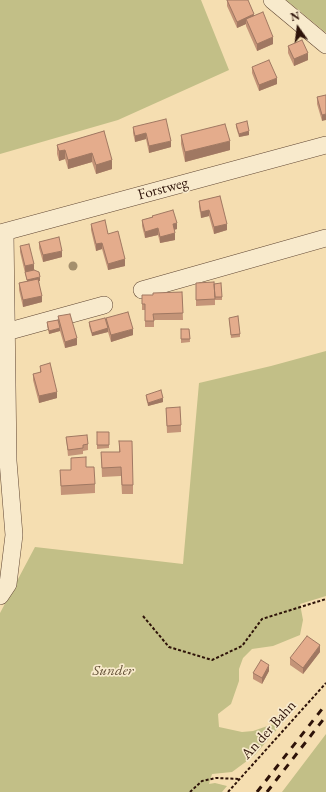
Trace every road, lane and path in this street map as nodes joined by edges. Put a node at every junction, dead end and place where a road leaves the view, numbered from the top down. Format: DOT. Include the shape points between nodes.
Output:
graph roads {
  1 [pos="272,0"];
  2 [pos="326,45"];
  3 [pos="326,145"];
  4 [pos="2,233"];
  5 [pos="326,238"];
  6 [pos="142,290"];
  7 [pos="104,306"];
  8 [pos="6,332"];
  9 [pos="0,596"];
  10 [pos="326,599"];
  11 [pos="143,616"];
  12 [pos="326,683"];
  13 [pos="240,779"];
  14 [pos="190,792"];
  15 [pos="228,792"];
  1 -- 2 [label="street"];
  3 -- 4 [label="street, Forstweg"];
  4 -- 8 [label="street"];
  5 -- 6 [label="street"];
  7 -- 8 [label="street"];
  8 -- 9 [label="street" via="8,461 14,535 8,584"];
  10 -- 11 [label="path" via="262,619 242,646 212,660 169,648"];
  12 -- 13 [label="path, An der Bahn"];
  13 -- 14 [label="path" via="216,778 202,781"];
  13 -- 15 [label="path, An der Bahn"];
}
